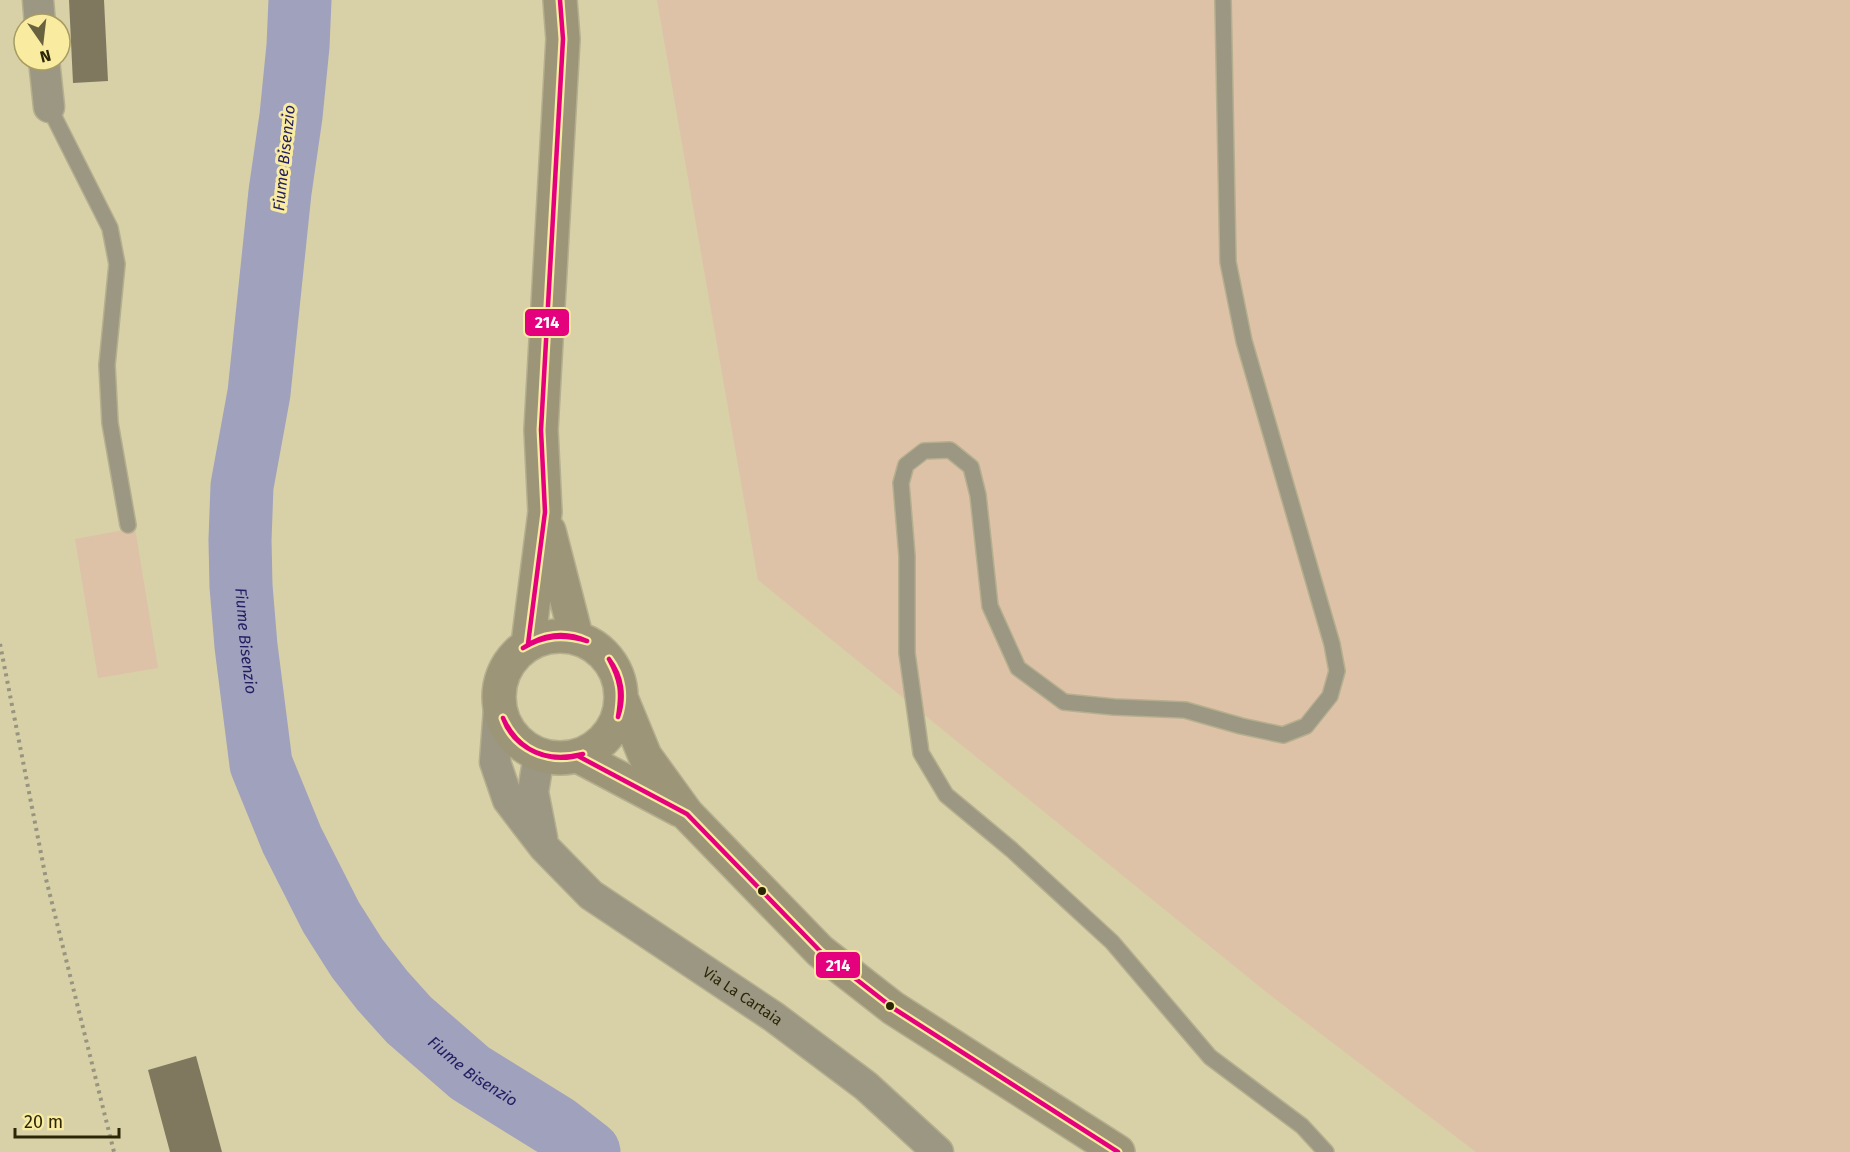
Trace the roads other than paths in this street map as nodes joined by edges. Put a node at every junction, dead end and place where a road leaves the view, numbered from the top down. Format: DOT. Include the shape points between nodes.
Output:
graph roads {
  1 [pos="560,0"];
  2 [pos="1223,0"];
  3 [pos="46,72"];
  4 [pos="50,107"];
  5 [pos="545,512"];
  6 [pos="128,525"];
  7 [pos="576,636"];
  8 [pos="528,644"];
  9 [pos="622,700"];
  10 [pos="499,709"];
  11 [pos="538,755"];
  12 [pos="578,756"];
  13 [pos="687,814"];
  14 [pos="544,847"];
  15 [pos="938,1152"];
  16 [pos="1118,1152"];
  17 [pos="1326,1152"];
  1 -- 5 [label="main road" via="563,39 541,430"];
  2 -- 17 [label="lane" via="1228,262 1244,341 1332,644 1337,671 1330,696 1306,726 1283,735 1185,710 1064,702 1018,668 990,606 978,495 970,467 950,450 924,451 906,465 901,483 907,556 907,653 921,753 946,795 1112,942 1210,1057 1302,1126"];
  3 -- 4 [label="street"];
  4 -- 6 [label="lane" via="110,228 117,264 108,376 110,423"];
  5 -- 7 [label="main road"];
  5 -- 8 [label="main road"];
  7 -- 8 [label="main road" via="554,635"];
  7 -- 9 [label="main road" via="608,657 620,678"];
  8 -- 10 [label="main road" via="511,658 499,687"];
  9 -- 12 [label="main road" via="618,720 606,738"];
  9 -- 13 [label="main road" via="645,756"];
  10 -- 11 [label="main road" via="505,726 518,742"];
  10 -- 14 [label="street, Via La Cartaia" via="495,762 508,800"];
  11 -- 12 [label="main road"];
  11 -- 14 [label="street" via="533,792"];
  12 -- 13 [label="main road"];
  13 -- 16 [label="main road" via="820,951 856,980 893,1008"];
  14 -- 15 [label="street, Via La Cartaia" via="591,895 774,1017 866,1086"];
}
